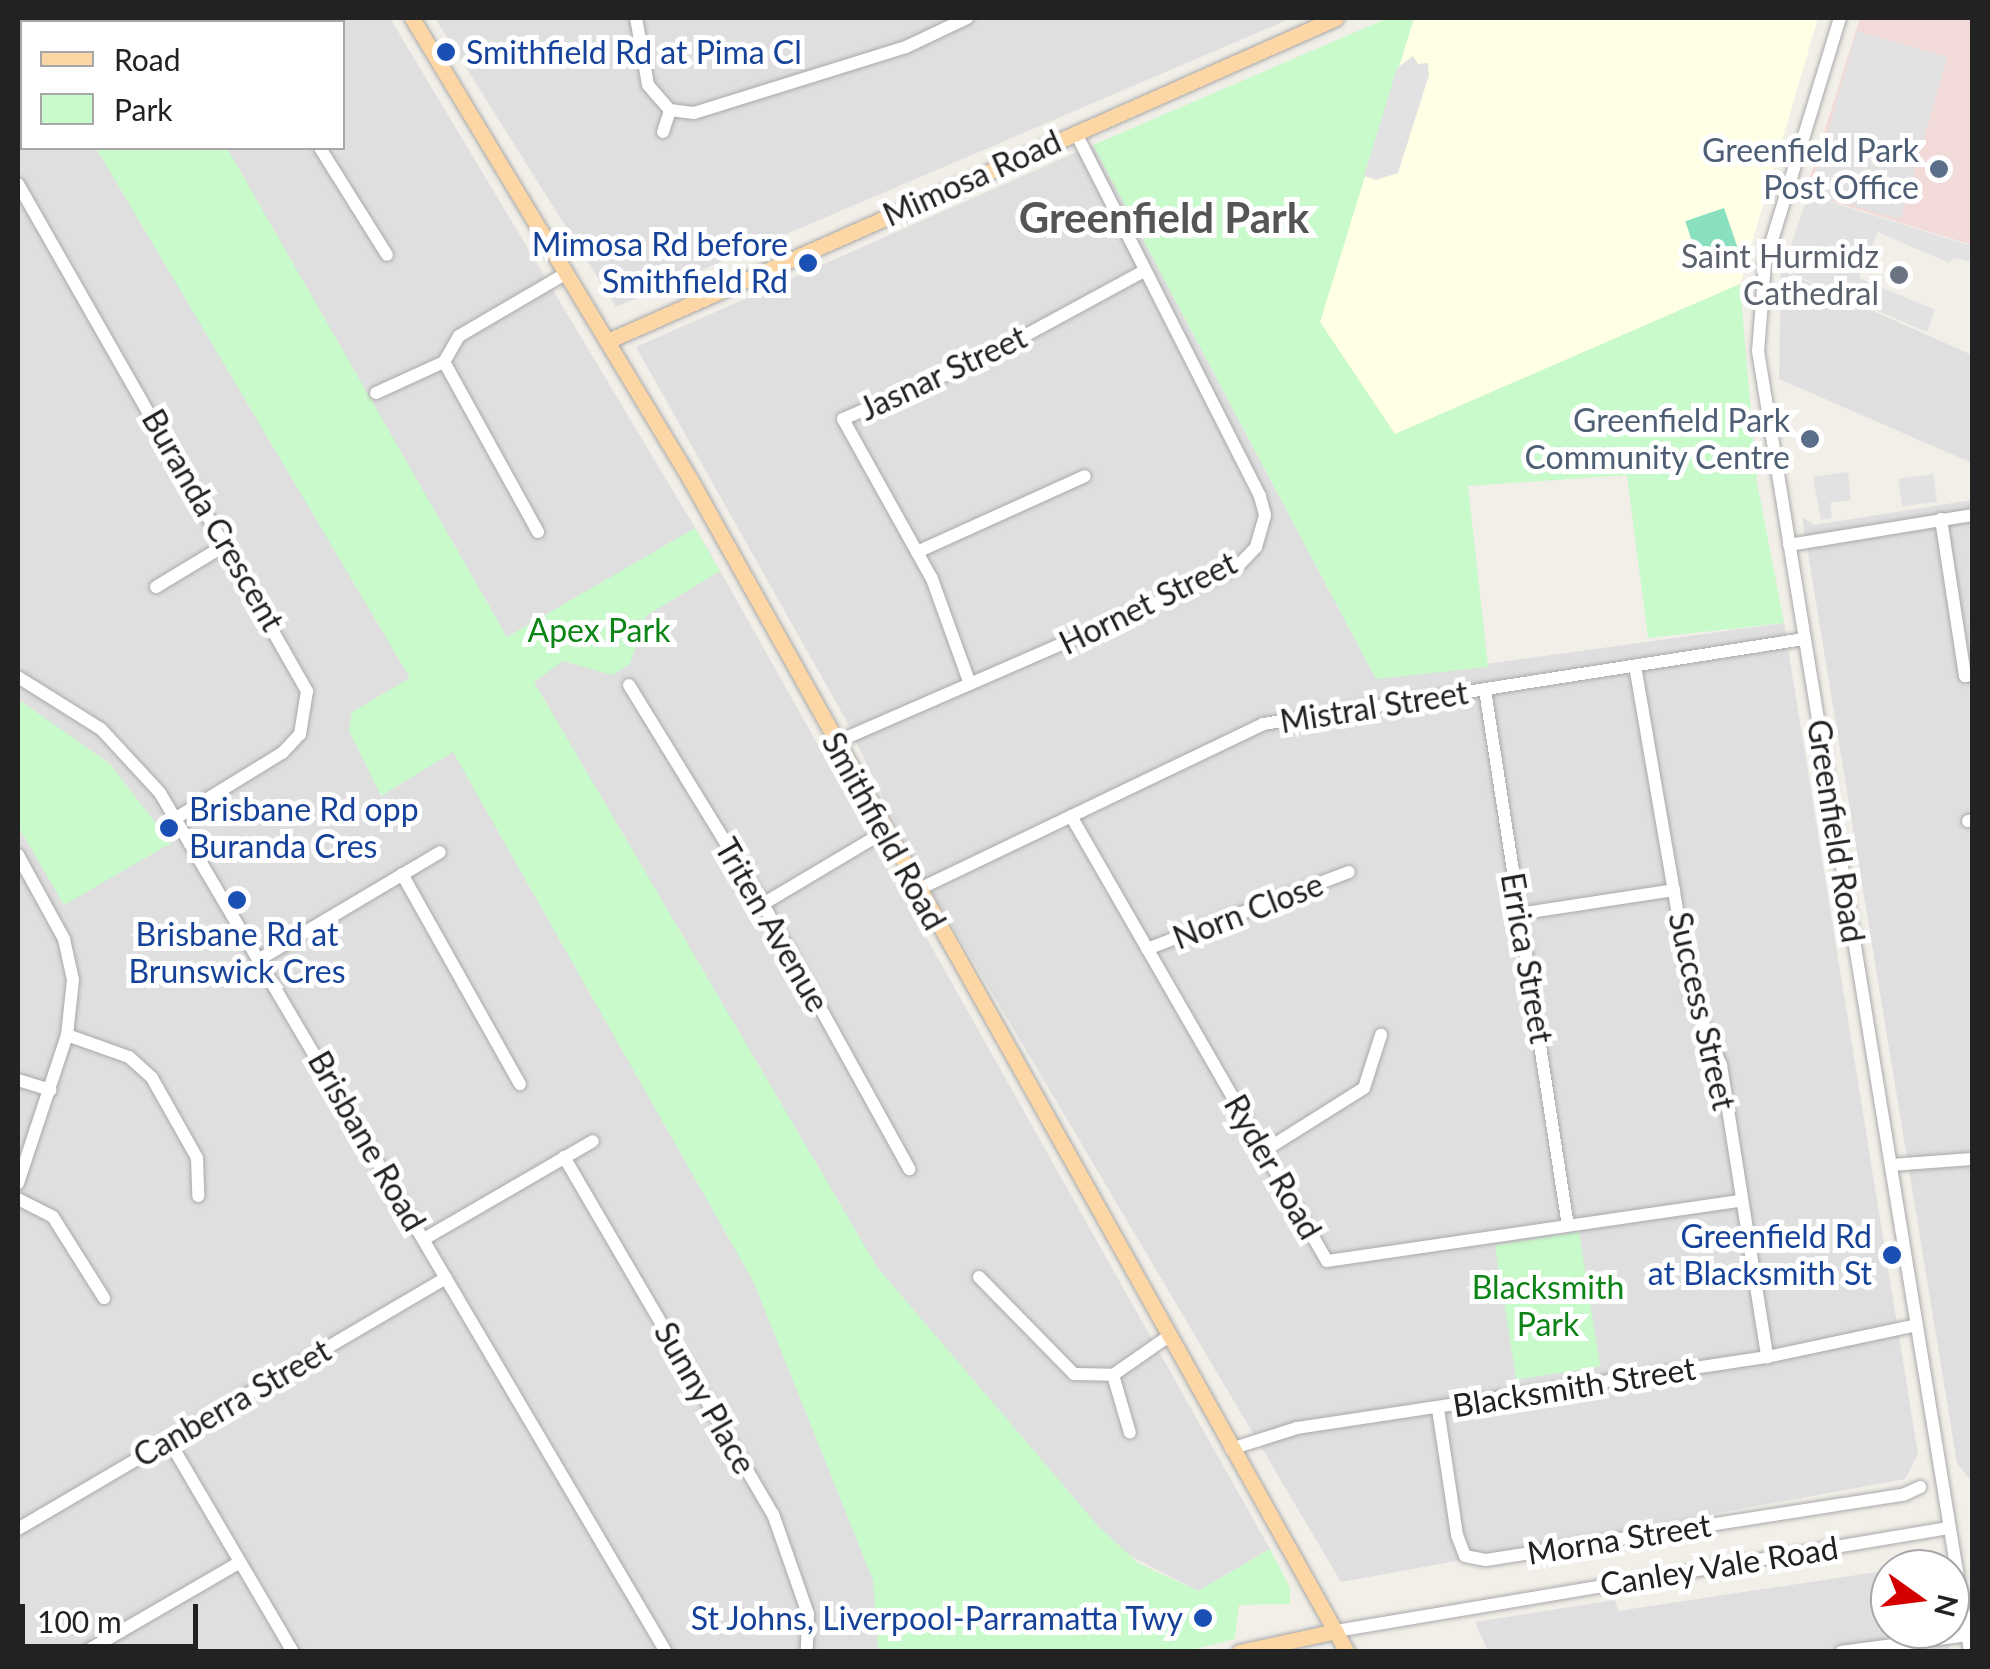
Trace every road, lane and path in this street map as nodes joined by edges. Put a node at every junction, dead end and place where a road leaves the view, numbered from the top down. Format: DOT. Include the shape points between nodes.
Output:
graph roads {
  1 [pos="412,18"];
  2 [pos="636,18"];
  3 [pos="967,18"];
  4 [pos="1336,18"];
  5 [pos="1840,18"];
  6 [pos="670,110"];
  7 [pos="662,132"];
  8 [pos="1076,133"];
  9 [pos="321,150"];
  10 [pos="18,184"];
  11 [pos="386,255"];
  12 [pos="1144,272"];
  13 [pos="567,273"];
  14 [pos="610,340"];
  15 [pos="444,362"];
  16 [pos="376,393"];
  17 [pos="1085,476"];
  18 [pos="1972,514"];
  19 [pos="1941,519"];
  20 [pos="538,532"];
  21 [pos="227,544"];
  22 [pos="1789,545"];
  23 [pos="917,552"];
  24 [pos="156,587"];
  25 [pos="1804,639"];
  26 [pos="1635,666"];
  27 [pos="1972,675"];
  28 [pos="18,677"];
  29 [pos="970,684"];
  30 [pos="628,685"];
  31 [pos="1485,690"];
  32 [pos="834,743"];
  33 [pos="1071,816"];
  34 [pos="176,818"];
  35 [pos="884,832"];
  36 [pos="440,852"];
  37 [pos="18,855"];
  38 [pos="1349,872"];
  39 [pos="402,874"];
  40 [pos="917,890"];
  41 [pos="1674,890"];
  42 [pos="763,904"];
  43 [pos="1518,914"];
  44 [pos="1147,949"];
  45 [pos="260,959"];
  46 [pos="66,1035"];
  47 [pos="1381,1035"];
  48 [pos="18,1080"];
  49 [pos="520,1084"];
  50 [pos="50,1090"];
  51 [pos="593,1141"];
  52 [pos="1264,1152"];
  53 [pos="564,1157"];
  54 [pos="1972,1159"];
  55 [pos="1891,1165"];
  56 [pos="909,1169"];
  57 [pos="18,1183"];
  58 [pos="198,1196"];
  59 [pos="18,1199"];
  60 [pos="1739,1201"];
  61 [pos="1568,1226"];
  62 [pos="424,1238"];
  63 [pos="979,1277"];
  64 [pos="446,1278"];
  65 [pos="104,1298"];
  66 [pos="1917,1325"];
  67 [pos="1169,1336"];
  68 [pos="1767,1357"];
  69 [pos="1113,1375"];
  70 [pos="1438,1408"];
  71 [pos="1130,1433"];
  72 [pos="168,1440"];
  73 [pos="1231,1449"];
  74 [pos="1920,1487"];
  75 [pos="1948,1528"];
  76 [pos="18,1529"];
  77 [pos="1952,1549"];
  78 [pos="240,1562"];
  79 [pos="1336,1631"];
  80 [pos="1870,1648"];
  81 [pos="85,1652"];
  82 [pos="293,1652"];
  83 [pos="666,1652"];
  84 [pos="807,1652"];
  85 [pos="1238,1652"];
  86 [pos="1347,1652"];
  87 [pos="1841,1652"];
  1 -- 13 [label="main road, Smithfield Road"];
  2 -- 6 [label="street" via="642,68"];
  3 -- 6 [label="street" via="906,48 794,86 712,111"];
  4 -- 8 [label="main road, Mimosa Road"];
  5 -- 22 [label="street, Greenfield Road" via="1758,305 1760,363"];
  6 -- 7 [label="street"];
  8 -- 12 [label="street, Hornet Street"];
  8 -- 14 [label="main road, Mimosa Road"];
  9 -- 11 [label="street"];
  10 -- 21 [label="street, Buranda Crescent"];
  12 -- 23 [label="street, Jasnar Street" via="980,360 842,419"];
  12 -- 29 [label="street, Hornet Street" via="1260,496 1265,515 1256,547 1235,570"];
  13 -- 14 [label="main road, Smithfield Road"];
  13 -- 15 [label="street" via="458,336"];
  14 -- 32 [label="main road, Smithfield Road"];
  15 -- 16 [label="street"];
  15 -- 20 [label="street"];
  17 -- 23 [label="street"];
  18 -- 19 [label="street"];
  19 -- 22 [label="street"];
  19 -- 27 [label="street" via="1965,676"];
  21 -- 24 [label="street"];
  21 -- 34 [label="street, Buranda Crescent" via="307,691 306,716 282,753"];
  22 -- 25 [label="street, Greenfield Road"];
  23 -- 29 [label="street, Jasnar Street"];
  25 -- 26 [label="street, Mistral Street"];
  25 -- 55 [label="street, Greenfield Road"];
  26 -- 31 [label="street, Mistral Street"];
  26 -- 41 [label="street, Success Street"];
  28 -- 34 [label="street, Brisbane Road" via="72,706 116,742"];
  29 -- 32 [label="street, Hornet Street"];
  30 -- 42 [label="street, Triten Avenue"];
  31 -- 33 [label="street, Mistral Street" via="1263,724"];
  31 -- 43 [label="street, Errica Street"];
  32 -- 35 [label="main road, Smithfield Road"];
  33 -- 40 [label="street, Mistral Street"];
  33 -- 44 [label="street, Ryder Road"];
  34 -- 45 [label="street, Brisbane Road"];
  35 -- 40 [label="main road, Smithfield Road"];
  35 -- 42 [label="street"];
  36 -- 39 [label="street"];
  37 -- 46 [label="street" via="69,957"];
  38 -- 44 [label="street, Norn Close"];
  39 -- 45 [label="street"];
  39 -- 49 [label="street"];
  40 -- 67 [label="main road, Smithfield Road"];
  41 -- 43 [label="street"];
  41 -- 60 [label="street, Success Street" via="1693,1001 1721,1065"];
  42 -- 56 [label="street, Triten Avenue"];
  43 -- 61 [label="street, Errica Street"];
  44 -- 52 [label="street, Ryder Road"];
  45 -- 62 [label="street, Brisbane Road"];
  46 -- 50 [label="street"];
  46 -- 58 [label="street" via="129,1057 152,1078 196,1158"];
  47 -- 52 [label="street" via="1364,1088"];
  48 -- 50 [label="street"];
  50 -- 57 [label="street"];
  51 -- 53 [label="street"];
  52 -- 61 [label="street, Ryder Road" via="1328,1261"];
  53 -- 62 [label="street"];
  53 -- 84 [label="street, Sunny Place" via="773,1514 808,1614"];
  54 -- 55 [label="street"];
  55 -- 66 [label="street, Greenfield Road"];
  59 -- 65 [label="street" via="53,1216"];
  60 -- 61 [label="street, Ryder Road"];
  60 -- 68 [label="street, Success Street"];
  62 -- 64 [label="street, Brisbane Road"];
  63 -- 69 [label="street" via="1074,1374"];
  64 -- 72 [label="street, Canberra Street"];
  64 -- 83 [label="street, Brisbane Road"];
  66 -- 68 [label="street, Blacksmith Street"];
  66 -- 75 [label="street, Greenfield Road"];
  67 -- 69 [label="street"];
  67 -- 73 [label="main road, Smithfield Road"];
  68 -- 70 [label="street, Blacksmith Street"];
  69 -- 71 [label="street"];
  70 -- 73 [label="street, Blacksmith Street" via="1297,1428"];
  70 -- 74 [label="street, Morna Street" via="1457,1536 1466,1556 1486,1560"];
  72 -- 76 [label="street, Canberra Street"];
  72 -- 78 [label="street"];
  73 -- 79 [label="main road, Smithfield Road"];
  75 -- 77 [label="street, Greenfield Road"];
  75 -- 79 [label="street, Canley Vale Road"];
  78 -- 81 [label="street"];
  78 -- 82 [label="street"];
  79 -- 85 [label="main road"];
  79 -- 86 [label="main road, Smithfield Road"];
  80 -- 87 [label="street"];
}
